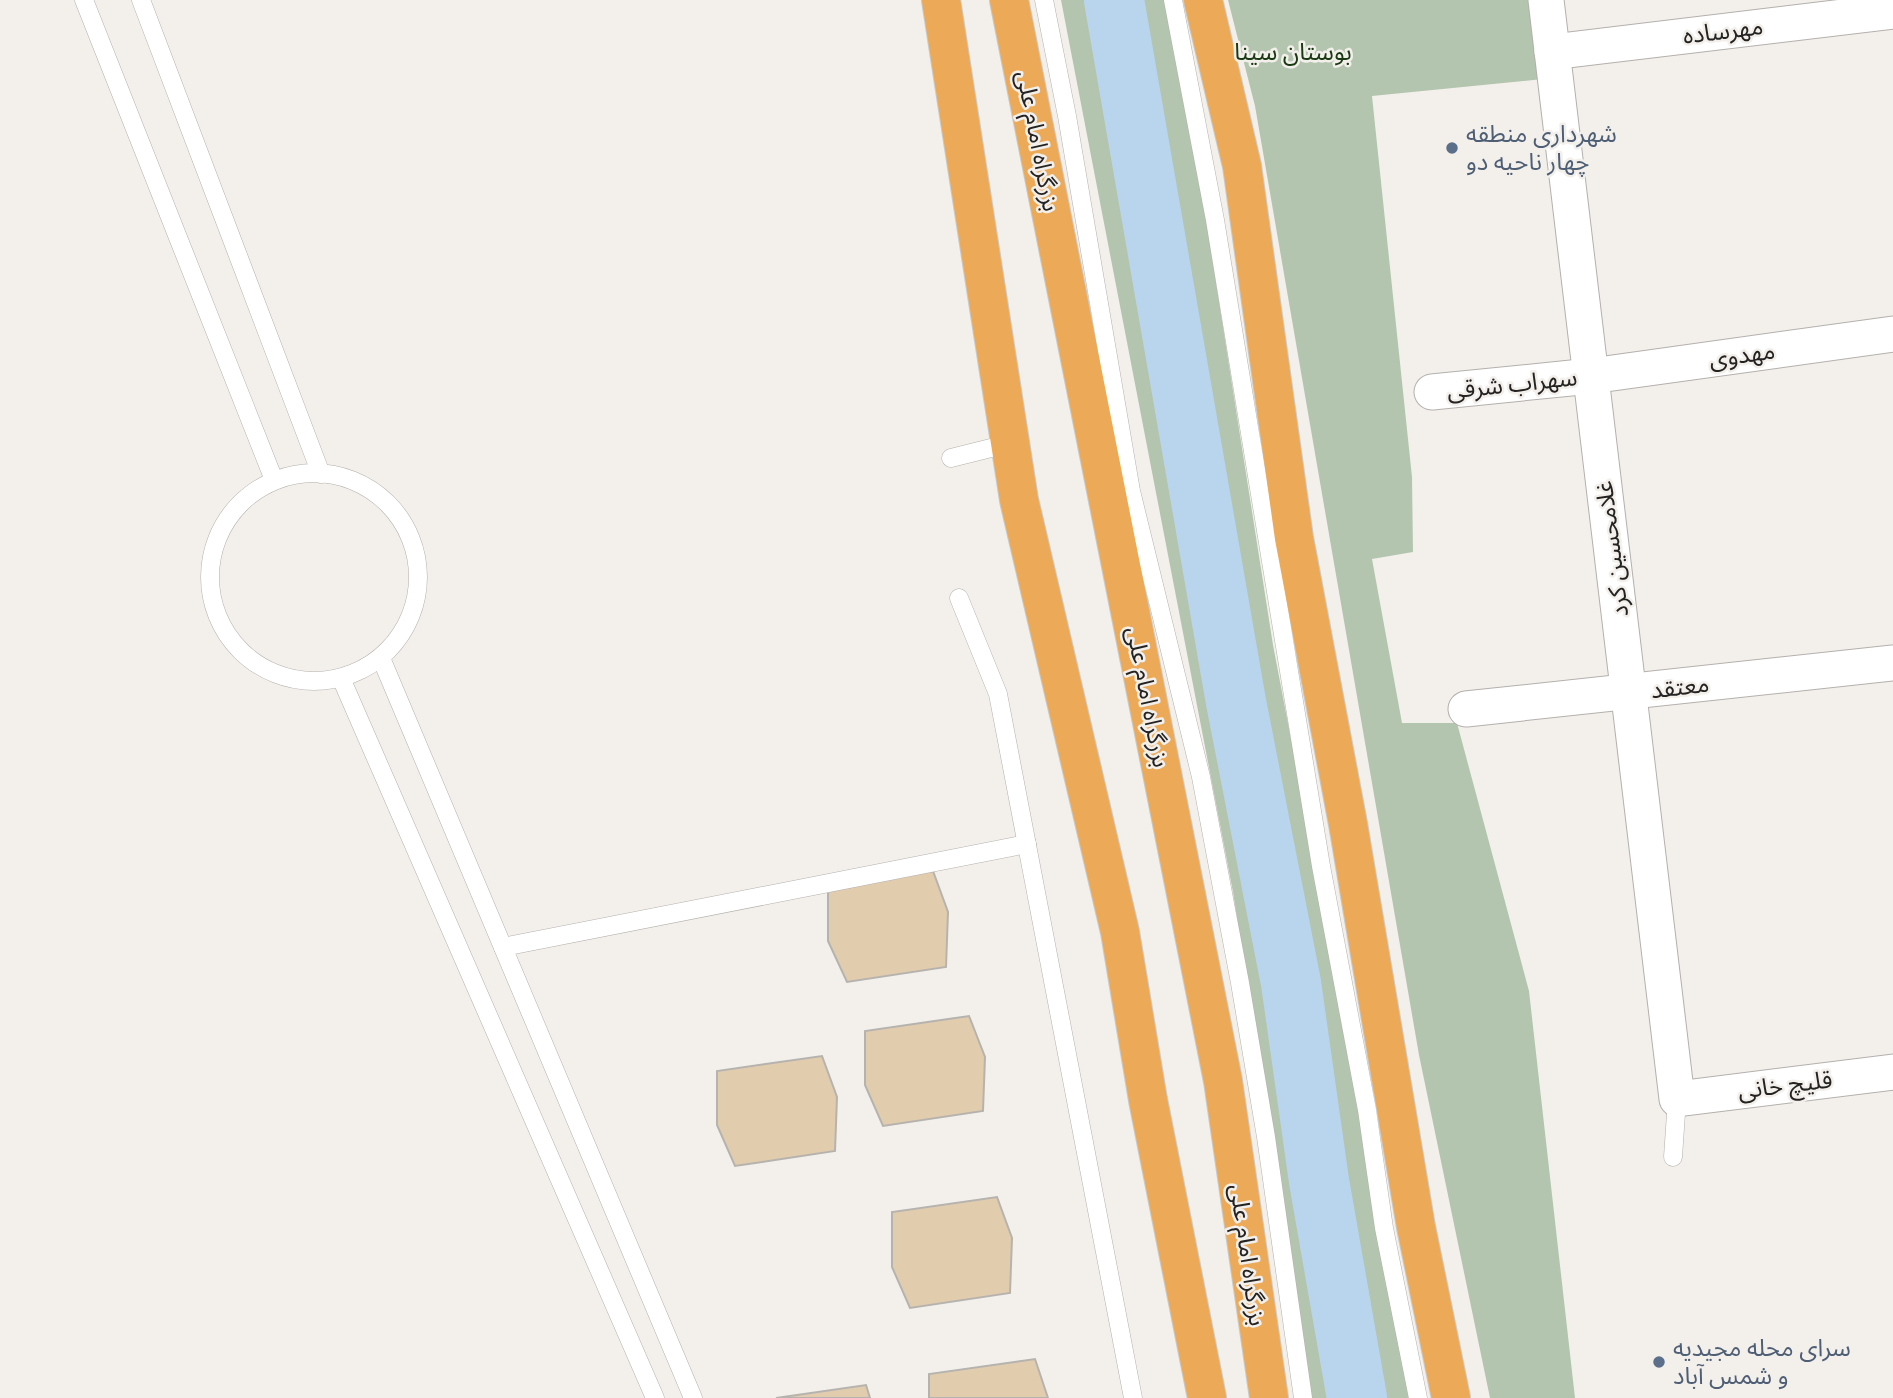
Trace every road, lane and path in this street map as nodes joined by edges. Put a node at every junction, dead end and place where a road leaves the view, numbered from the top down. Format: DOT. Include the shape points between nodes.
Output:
graph roads {
  1 [pos="84,0"];
  2 [pos="141,0"];
  3 [pos="942,0"];
  4 [pos="1009,0"];
  5 [pos="1044,0"];
  6 [pos="1174,0"];
  7 [pos="1203,0"];
  8 [pos="1546,0"];
  9 [pos="1893,11"];
  10 [pos="1552,52"];
  11 [pos="1893,334"];
  12 [pos="1591,376"];
  13 [pos="1432,392"];
  14 [pos="1011,443"];
  15 [pos="951,458"];
  16 [pos="321,474"];
  17 [pos="274,480"];
  18 [pos="959,598"];
  19 [pos="381,658"];
  20 [pos="1893,663"];
  21 [pos="341,678"];
  22 [pos="1628,693"];
  23 [pos="1466,709"];
  24 [pos="1027,844"];
  25 [pos="503,947"];
  26 [pos="1893,1072"];
  27 [pos="1677,1099"];
  28 [pos="1673,1157"];
  29 [pos="655,1398"];
  30 [pos="693,1398"];
  31 [pos="1133,1398"];
  32 [pos="1207,1398"];
  33 [pos="1269,1398"];
  34 [pos="1303,1398"];
  35 [pos="1419,1398"];
  36 [pos="1451,1398"];
  1 -- 17 [label="lane"];
  2 -- 16 [label="lane"];
  3 -- 14 [label="highway"];
  4 -- 33 [label="highway, بزرگراه امام علی" via="1223,1081"];
  5 -- 34 [label="lane" via="1131,491 1201,777 1240,984"];
  6 -- 35 [label="lane" via="1384,1228"];
  7 -- 36 [label="highway" via="1242,166 1294,538 1349,824 1416,1227"];
  8 -- 10 [label="street, غلامحسین کرد"];
  9 -- 10 [label="street, مهرساده"];
  10 -- 12 [label="street, غلامحسین کرد"];
  11 -- 12 [label="street, مهدوی"];
  12 -- 13 [label="street, سهراب شرقی"];
  12 -- 22 [label="street, غلامحسین کرد"];
  14 -- 15 [label="lane"];
  14 -- 32 [label="highway" via="1024,528 1120,932"];
  16 -- 17 [label="lane" via="307,472"];
  16 -- 19 [label="lane" via="339,475 370,488 395,510 411,538 419,570 416,603 403,633"];
  17 -- 21 [label="lane" via="243,499 221,528 209,562 210,599 224,633 248,660 280,678 316,683"];
  18 -- 24 [label="lane" via="998,694"];
  19 -- 21 [label="lane"];
  19 -- 25 [label="lane"];
  20 -- 22 [label="street, معتقد"];
  21 -- 29 [label="lane"];
  22 -- 23 [label="street, معتقد"];
  22 -- 27 [label="street, غلامحسین کرد"];
  24 -- 25 [label="lane"];
  24 -- 31 [label="lane"];
  25 -- 30 [label="lane"];
  26 -- 27 [label="street, قلیچ خانی"];
  27 -- 28 [label="lane"];
}
